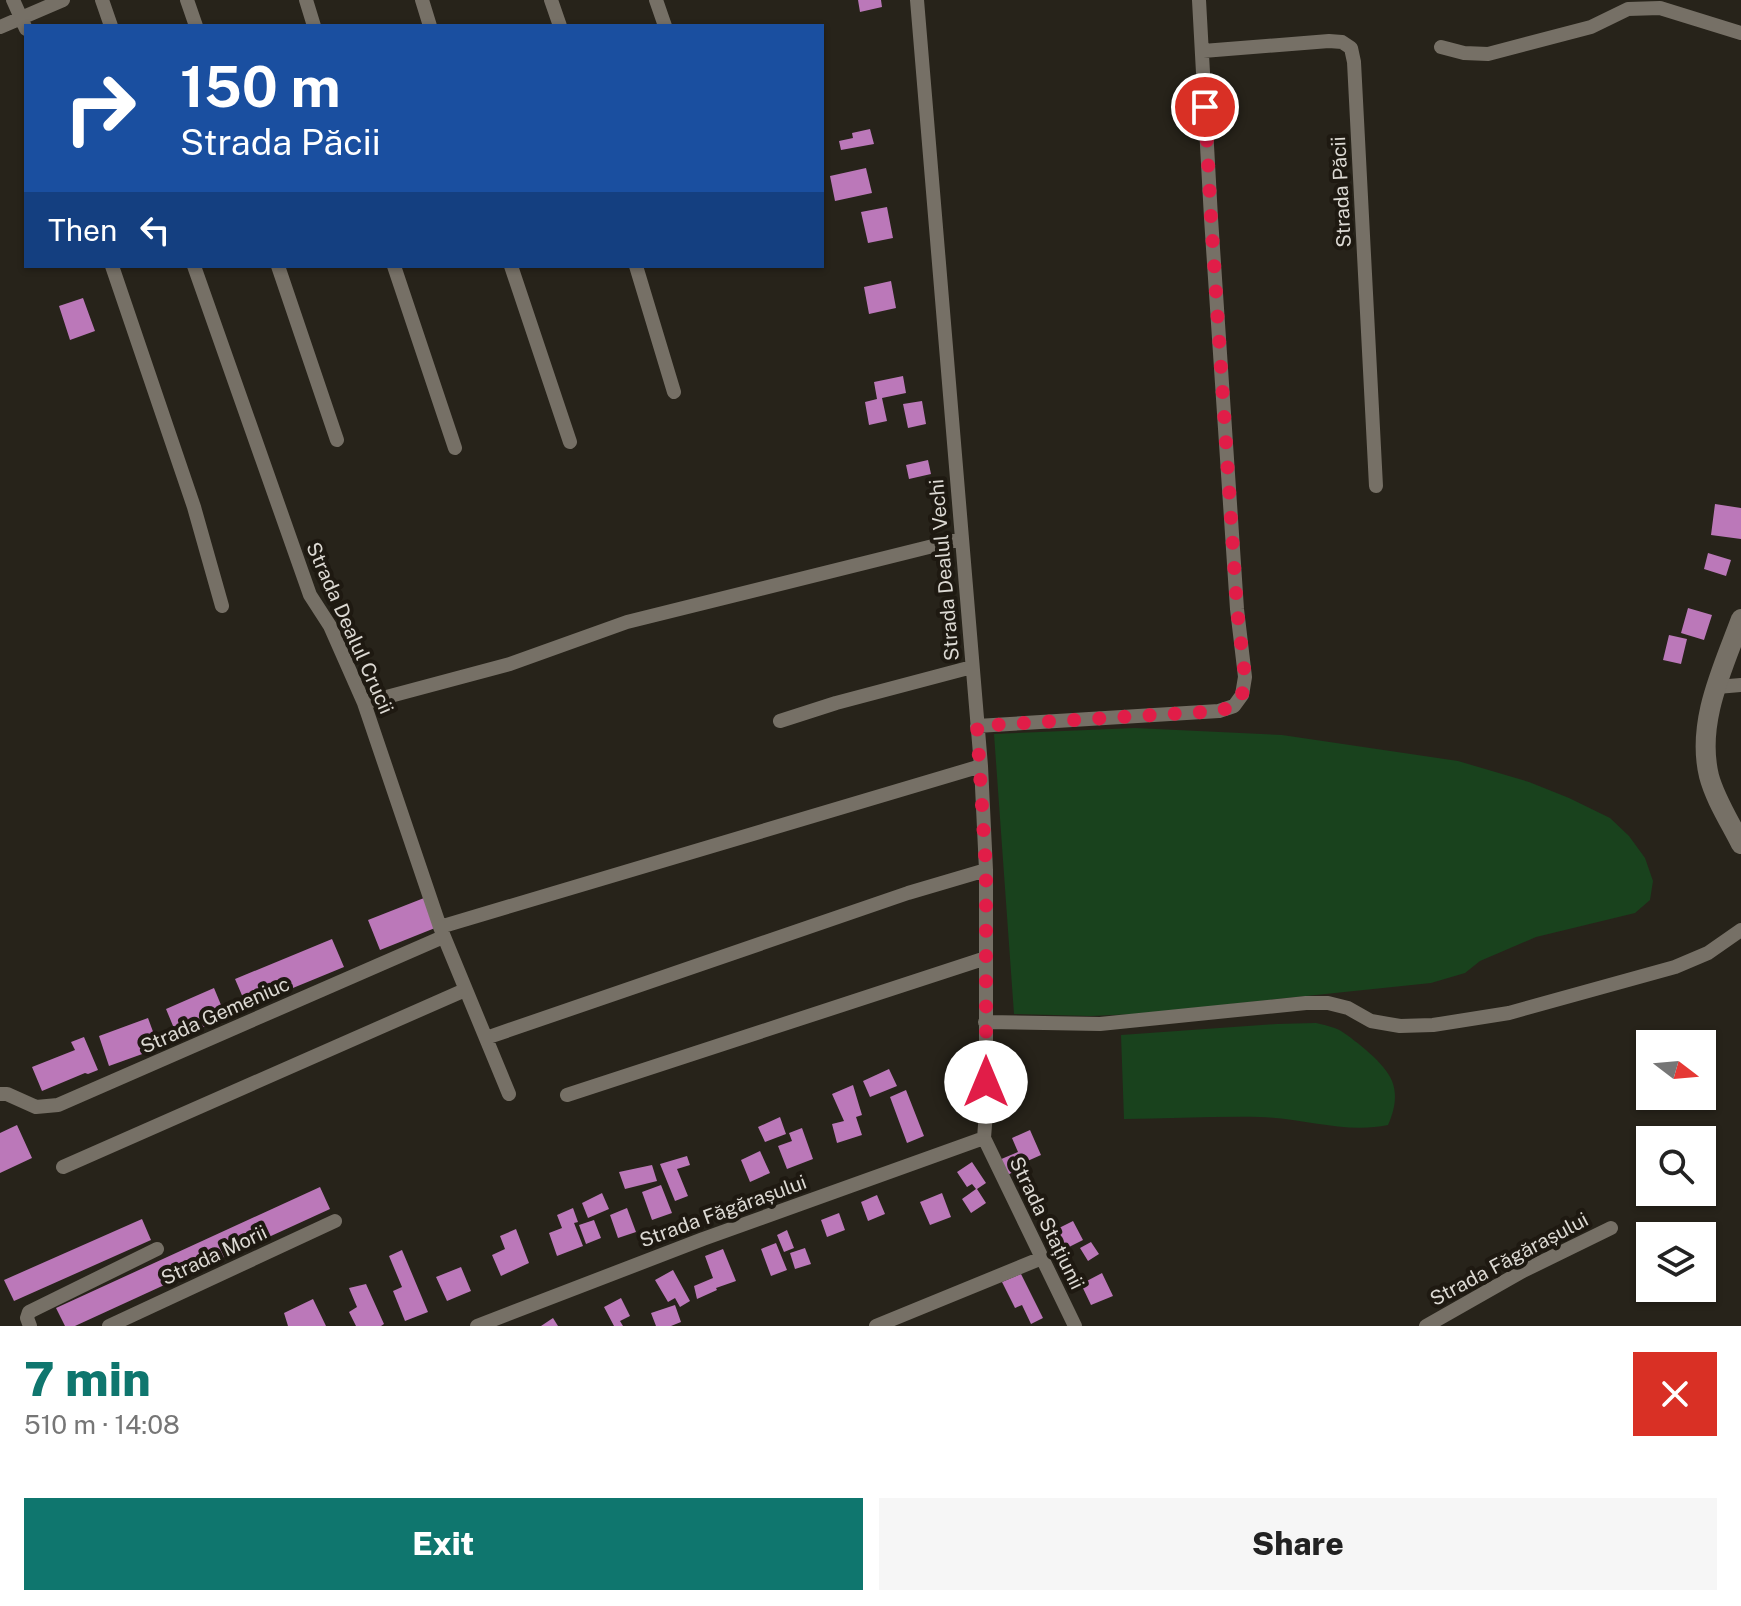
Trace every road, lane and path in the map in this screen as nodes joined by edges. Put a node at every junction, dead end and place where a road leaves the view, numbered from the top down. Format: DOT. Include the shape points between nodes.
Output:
graph roads {
  1 [pos="13,0"];
  2 [pos="63,0"];
  3 [pos="102,0"];
  4 [pos="187,0"];
  5 [pos="306,0"];
  6 [pos="422,0"];
  7 [pos="551,0"];
  8 [pos="656,0"];
  9 [pos="917,0"];
  10 [pos="1199,0"];
  11 [pos="24,23"];
  12 [pos="110,24"];
  13 [pos="195,24"];
  14 [pos="313,24"];
  15 [pos="429,24"];
  16 [pos="559,24"];
  17 [pos="664,24"];
  18 [pos="0,27"];
  19 [pos="1741,33"];
  20 [pos="1441,47"];
  21 [pos="1203,51"];
  22 [pos="113,268"];
  23 [pos="195,268"];
  24 [pos="279,268"];
  25 [pos="395,268"];
  26 [pos="512,268"];
  27 [pos="637,268"];
  28 [pos="674,392"];
  29 [pos="337,440"];
  30 [pos="570,442"];
  31 [pos="455,448"];
  32 [pos="1376,486"];
  33 [pos="961,539"];
  34 [pos="222,606"];
  35 [pos="1741,619"];
  36 [pos="972,667"];
  37 [pos="1741,685"];
  38 [pos="1717,687"];
  39 [pos="364,703"];
  40 [pos="780,721"];
  41 [pos="977,726"];
  42 [pos="981,766"];
  43 [pos="1741,844"];
  44 [pos="986,870"];
  45 [pos="1741,930"];
  46 [pos="442,932"];
  47 [pos="986,958"];
  48 [pos="465,990"];
  49 [pos="985,1022"];
  50 [pos="486,1038"];
  51 [pos="0,1094"];
  52 [pos="509,1094"];
  53 [pos="567,1095"];
  54 [pos="984,1138"];
  55 [pos="63,1167"];
  56 [pos="335,1221"];
  57 [pos="1611,1228"];
  58 [pos="157,1249"];
  59 [pos="1042,1258"];
  60 [pos="30,1326"];
  61 [pos="109,1326"];
  62 [pos="477,1326"];
  63 [pos="876,1326"];
  64 [pos="1075,1326"];
  65 [pos="1426,1326"];
  1 -- 11 [label="street"];
  2 -- 11 [label="street"];
  3 -- 12 [label="street"];
  4 -- 13 [label="street"];
  5 -- 14 [label="street"];
  6 -- 15 [label="street"];
  7 -- 16 [label="street"];
  8 -- 17 [label="street"];
  9 -- 33 [label="street, Strada Dealul Vechi"];
  10 -- 21 [label="street"];
  11 -- 18 [label="street"];
  19 -- 20 [label="street" via="1660,8 1628,9 1591,27 1488,54"];
  21 -- 32 [label="street, Strada Păcii" via="1329,41 1351,48"];
  21 -- 41 [label="street" via="1245,677 1242,695 1234,706 1219,711"];
  22 -- 34 [label="street"];
  23 -- 39 [label="street, Strada Dealul Crucii" via="310,595 330,626"];
  24 -- 29 [label="street"];
  25 -- 31 [label="street"];
  26 -- 30 [label="street"];
  27 -- 28 [label="street"];
  33 -- 36 [label="street, Strada Dealul Vechi"];
  33 -- 39 [label="street" via="627,622 510,664"];
  35 -- 38 [label="street"];
  36 -- 40 [label="street"];
  36 -- 41 [label="street, Strada Dealul Vechi"];
  37 -- 38 [label="street"];
  38 -- 43 [label="street" via="1707,718 1709,777"];
  39 -- 46 [label="street, Strada Dealul Crucii"];
  41 -- 42 [label="street, Strada Dealul Vechi"];
  42 -- 44 [label="street, Strada Dealul Vechi"];
  42 -- 46 [label="street, Strada Gemeniuc"];
  44 -- 47 [label="street, Strada Dealul Vechi"];
  44 -- 50 [label="street"];
  45 -- 49 [label="street" via="1675,967 1509,1013 1433,1025 1371,1021 1328,1003 1100,1024"];
  46 -- 48 [label="street, Strada Dealul Crucii"];
  46 -- 51 [label="street, Strada Gemeniuc" via="58,1105 36,1107"];
  47 -- 49 [label="street, Strada Dealul Vechi"];
  47 -- 53 [label="street"];
  48 -- 50 [label="street, Strada Dealul Crucii"];
  48 -- 55 [label="street"];
  49 -- 54 [label="street, Strada Dealul Vechi"];
  50 -- 52 [label="street, Strada Dealul Crucii"];
  54 -- 59 [label="street, Strada Stațiunii"];
  54 -- 62 [label="street, Strada Făgărașului"];
  56 -- 61 [label="street, Strada Morii"];
  57 -- 65 [label="street, Strada Făgărașului"];
  58 -- 60 [label="street, Strada Morii" via="29,1312"];
  59 -- 63 [label="street"];
  59 -- 64 [label="street, Strada Stațiunii"];
}
